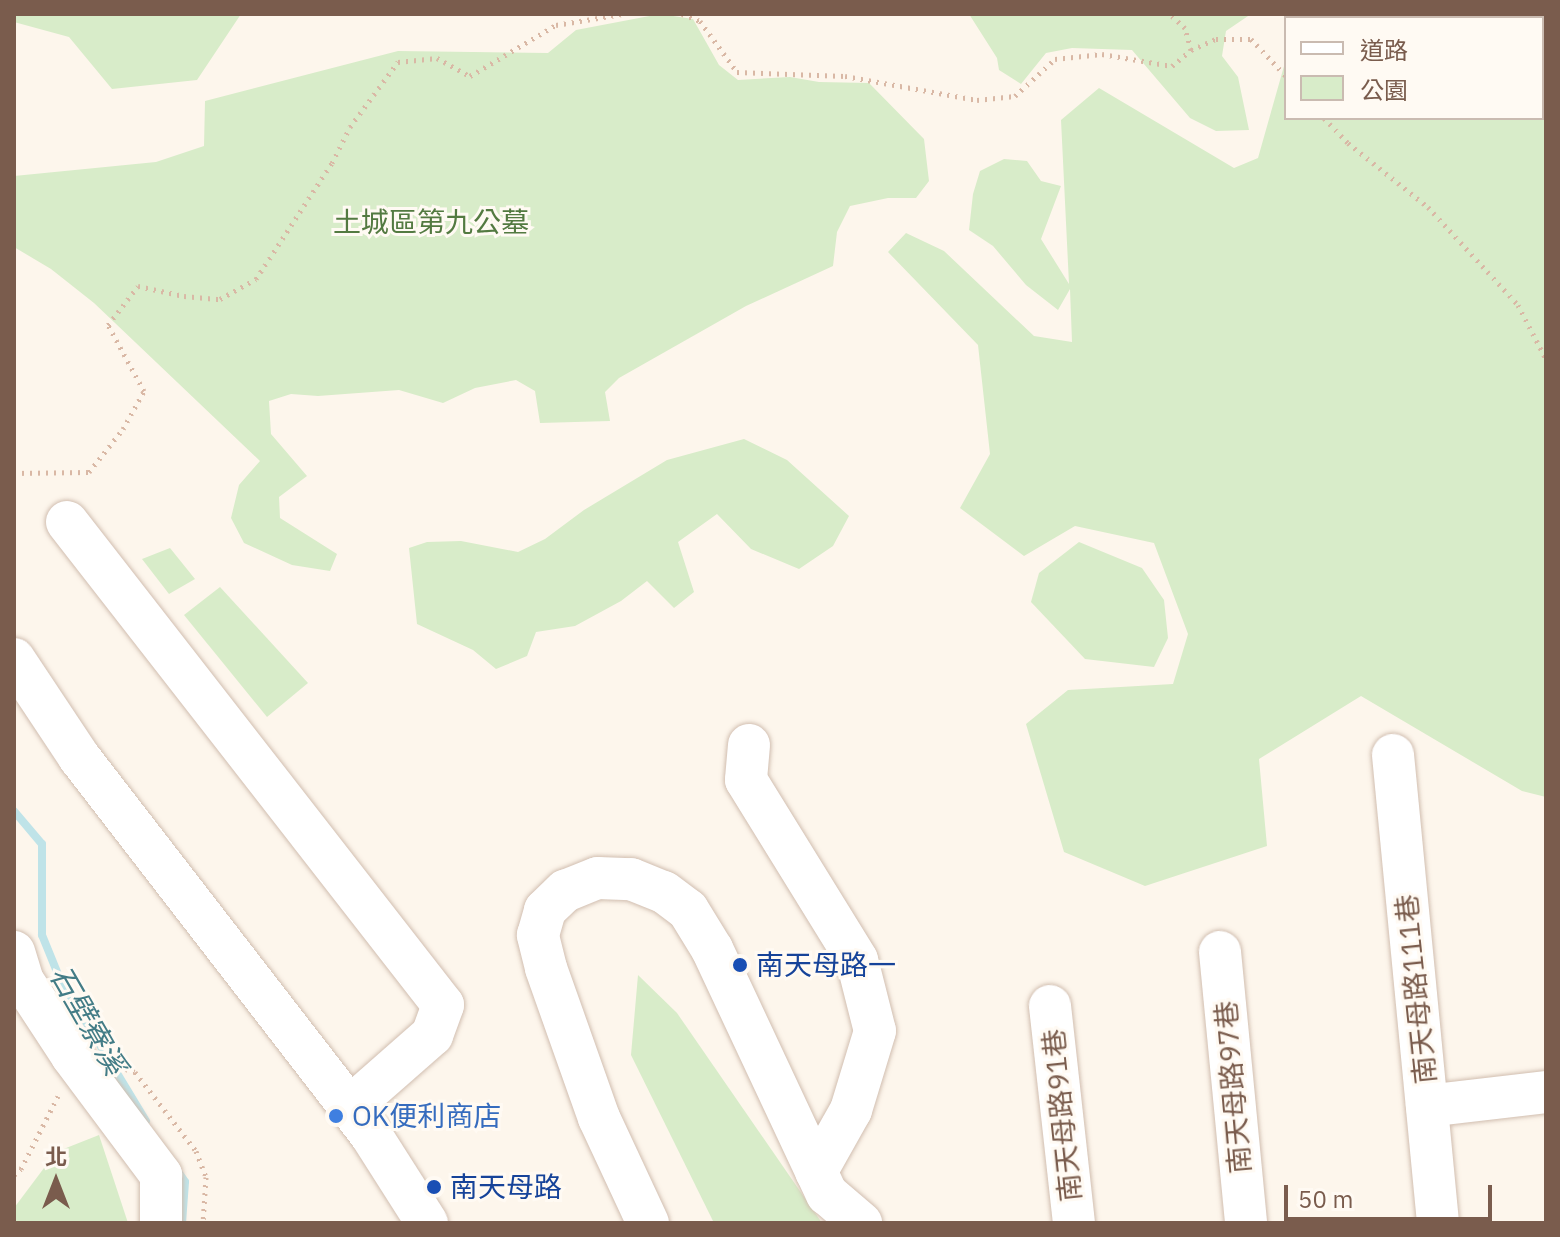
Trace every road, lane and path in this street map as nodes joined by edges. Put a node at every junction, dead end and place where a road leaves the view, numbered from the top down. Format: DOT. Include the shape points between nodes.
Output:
graph roads {
  1 [pos="622,14"];
  2 [pos="682,14"];
  3 [pos="1170,14"];
  4 [pos="1191,50"];
  5 [pos="1284,74"];
  6 [pos="1326,120"];
  7 [pos="1546,359"];
  8 [pos="14,473"];
  9 [pos="67,522"];
  10 [pos="14,659"];
  11 [pos="749,745"];
  12 [pos="1393,755"];
  13 [pos="14,952"];
  14 [pos="1220,952"];
  15 [pos="1050,1006"];
  16 [pos="72,1056"];
  17 [pos="1546,1092"];
  18 [pos="1427,1106"];
  19 [pos="350,1107"];
  20 [pos="816,1172"];
  21 [pos="14,1175"];
  22 [pos="161,1223"];
  23 [pos="427,1223"];
  24 [pos="648,1223"];
  25 [pos="861,1223"];
  26 [pos="1074,1223"];
  27 [pos="1246,1223"];
  28 [pos="1438,1223"];
  1 -- 8 [label="path" via="556,25 470,76 437,58 398,62 350,127 256,279 220,299 138,286 108,325 144,391 89,472"];
  2 -- 4 [label="path" via="700,21 737,72 845,76 977,100 1015,96 1055,59 1102,54 1172,66"];
  3 -- 4 [label="path" via="1185,28"];
  4 -- 5 [label="path" via="1216,39 1251,39"];
  6 -- 7 [label="path" via="1428,207 1518,305"];
  9 -- 19 [label="street" via="443,1005 432,1035"];
  10 -- 19 [label="street" via="79,757"];
  11 -- 20 [label="street" via="746,780 857,960 875,1031 851,1110"];
  12 -- 18 [label="street, 南天母路111巷"];
  13 -- 16 [label="street" via="23,981"];
  14 -- 27 [label="street, 南天母路97巷"];
  15 -- 26 [label="street, 南天母路91巷"];
  16 -- 21 [label="path" via="54,1106"];
  16 -- 22 [label="street" via="161,1175"];
  17 -- 18 [label="street"];
  18 -- 28 [label="street, 南天母路111巷"];
  19 -- 23 [label="street"];
  20 -- 24 [label="street" via="712,949 688,910 664,892 631,879 598,878 565,891 545,910 538,935 599,1118"];
  20 -- 25 [label="street" via="827,1194"];
}
